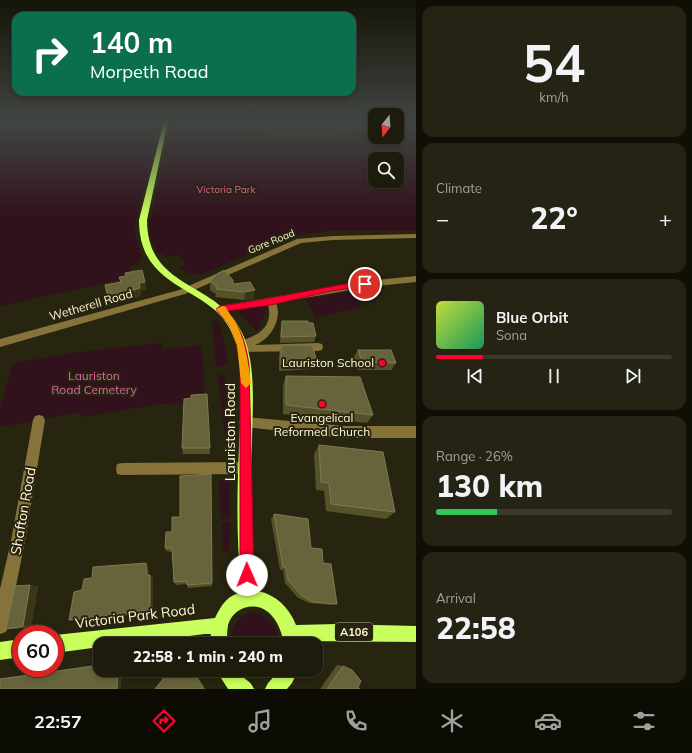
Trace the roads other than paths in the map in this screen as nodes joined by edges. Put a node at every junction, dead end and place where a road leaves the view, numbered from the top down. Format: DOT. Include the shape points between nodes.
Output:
graph roads {
  1 [pos="159,153"];
  2 [pos="416,236"];
  3 [pos="416,278"];
  4 [pos="188,290"];
  5 [pos="271,302"];
  6 [pos="220,309"];
  7 [pos="0,343"];
  8 [pos="242,347"];
  9 [pos="318,347"];
  10 [pos="39,420"];
  11 [pos="245,422"];
  12 [pos="416,432"];
  13 [pos="245,468"];
  14 [pos="122,469"];
  15 [pos="251,597"];
  16 [pos="0,626"];
  17 [pos="220,626"];
  18 [pos="416,634"];
  19 [pos="219,637"];
  20 [pos="291,637"];
  21 [pos="305,637"];
  22 [pos="64,643"];
  23 [pos="12,649"];
  24 [pos="0,651"];
  25 [pos="230,677"];
  26 [pos="286,677"];
  27 [pos="245,689"];
  28 [pos="274,689"];
  1 -- 4 [label="main road, Lauriston Road" via="143,220 142,236 157,267"];
  2 -- 4 [label="street, Gore Road" via="300,241"];
  3 -- 5 [label="street" via="349,286"];
  4 -- 6 [label="main road, Lauriston Road"];
  4 -- 7 [label="street, Wetherell Road"];
  5 -- 6 [label="street"];
  5 -- 8 [label="street" via="274,314 264,335"];
  6 -- 8 [label="main road, Lauriston Road" via="233,324"];
  8 -- 9 [label="street"];
  8 -- 11 [label="main road, Lauriston Road" via="246,381"];
  10 -- 16 [label="street, Shafton Road"];
  11 -- 12 [label="street" via="345,432"];
  11 -- 13 [label="main road, Lauriston Road"];
  13 -- 14 [label="street"];
  13 -- 15 [label="main road, Lauriston Road" via="247,575"];
  15 -- 17 [label="main road" via="235,602 225,613"];
  15 -- 20 [label="main road, A106" via="263,598 275,606"];
  17 -- 19 [label="main road"];
  17 -- 22 [label="main road, Victoria Park Road"];
  18 -- 21 [label="main road, A106" via="336,632"];
  23 -- 24 [label="main road"];
  25 -- 27 [label="main road"];
  26 -- 28 [label="main road"];
}
